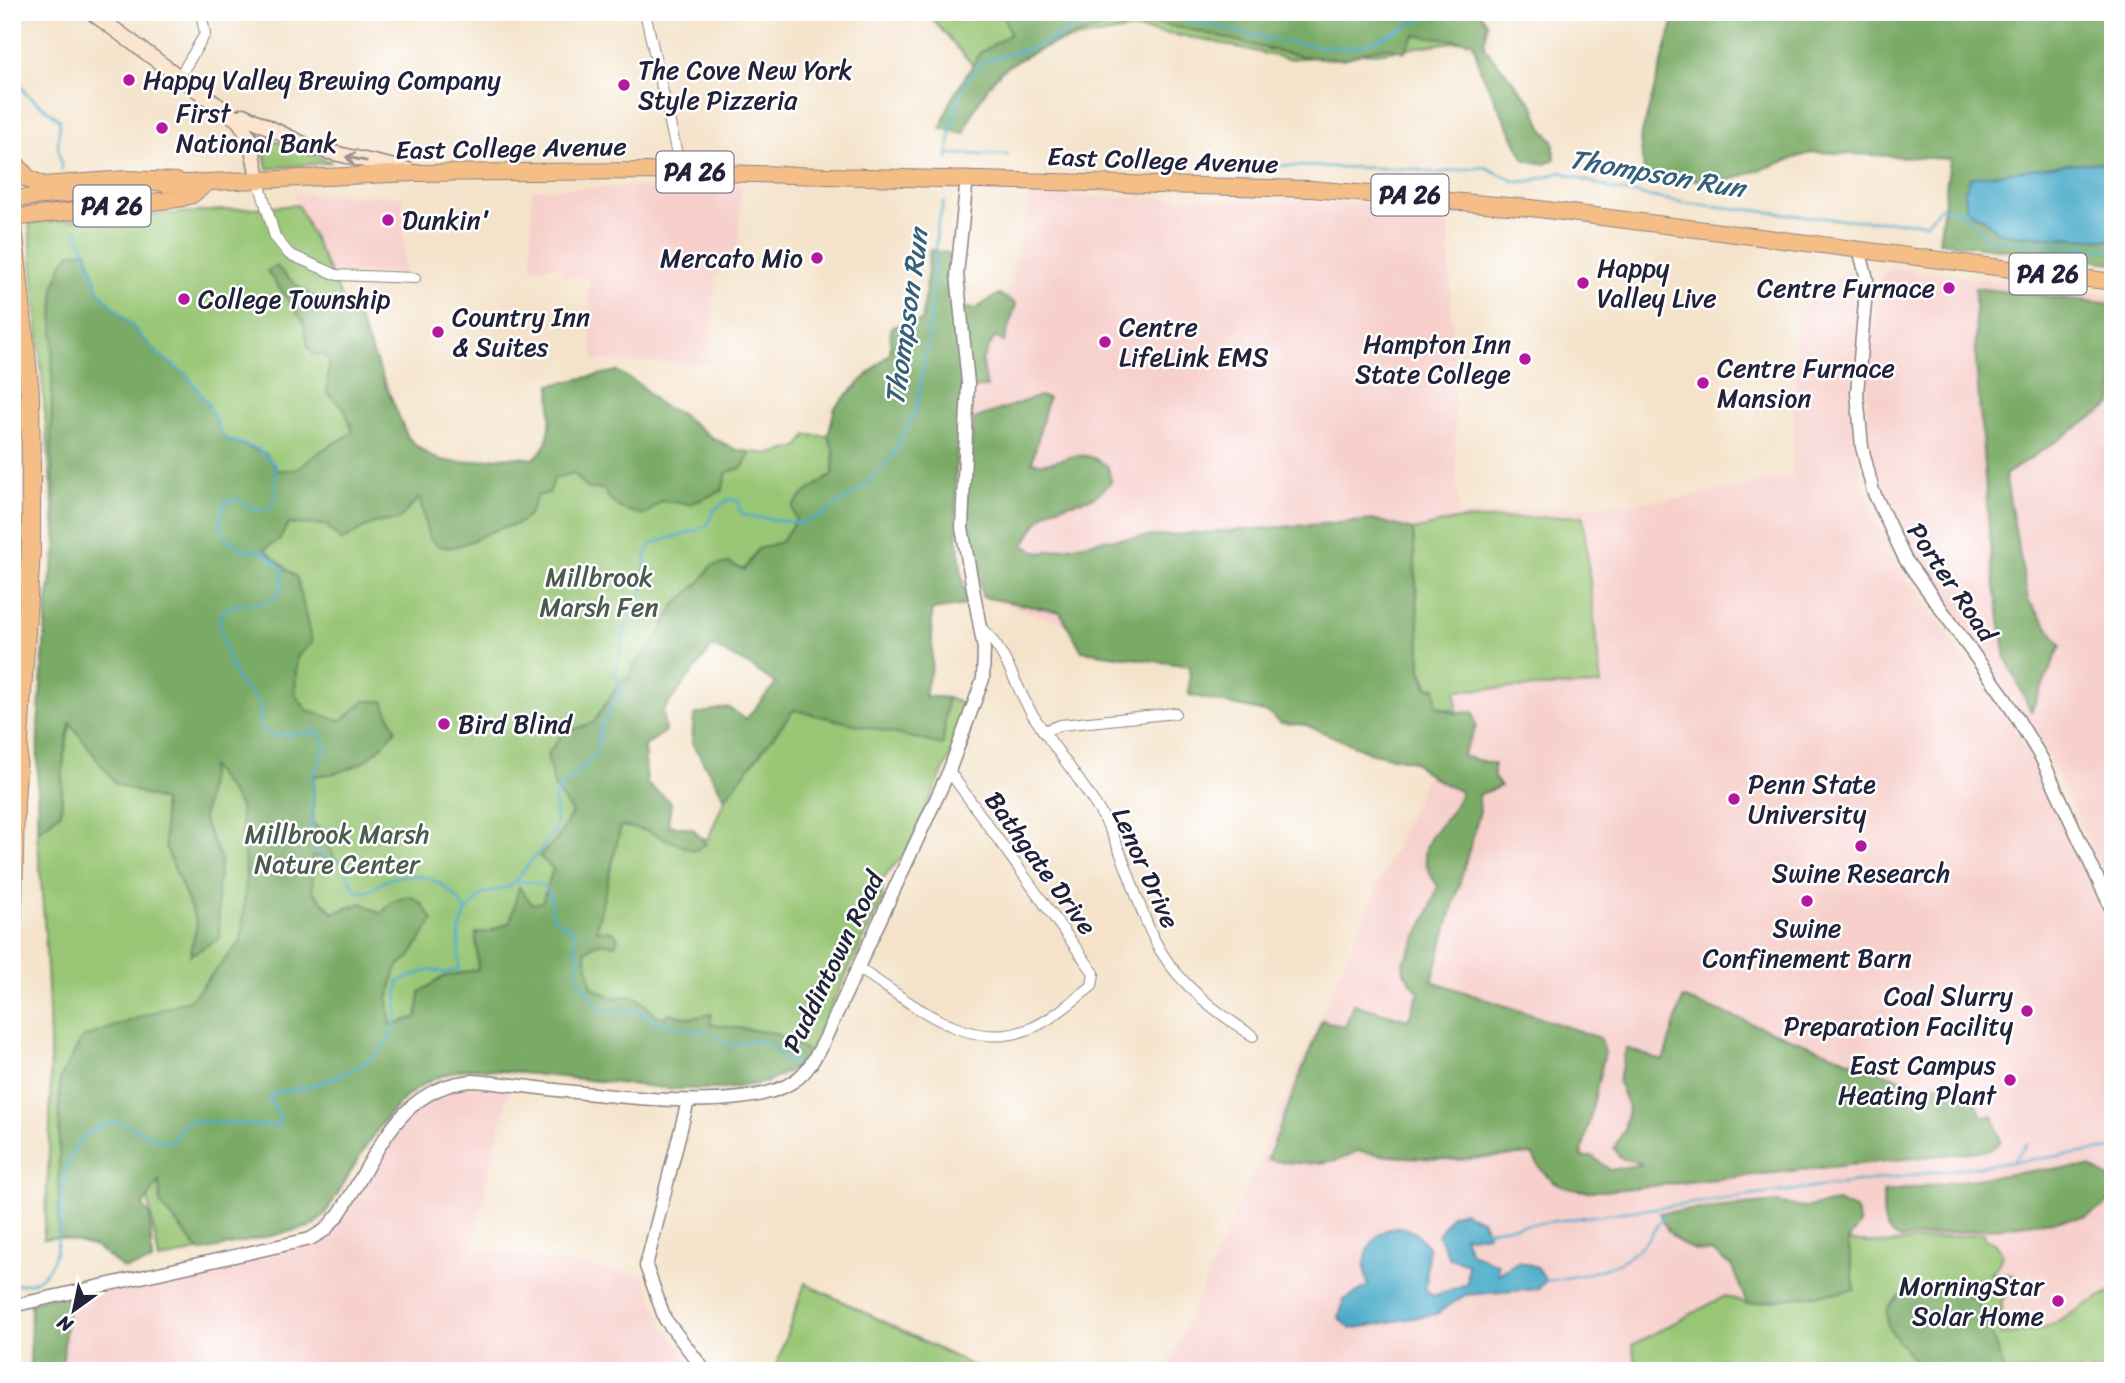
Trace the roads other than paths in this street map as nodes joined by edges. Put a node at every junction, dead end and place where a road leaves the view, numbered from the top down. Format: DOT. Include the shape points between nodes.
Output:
graph roads {
  1 [pos="91,12"];
  2 [pos="201,12"];
  3 [pos="645,12"];
  4 [pos="183,78"];
  5 [pos="243,116"];
  6 [pos="12,160"];
  7 [pos="681,172"];
  8 [pos="423,174"];
  9 [pos="967,178"];
  10 [pos="259,182"];
  11 [pos="177,183"];
  12 [pos="206,184"];
  13 [pos="12,199"];
  14 [pos="13,216"];
  15 [pos="1859,249"];
  16 [pos="415,278"];
  17 [pos="2113,282"];
  18 [pos="978,626"];
  19 [pos="1175,713"];
  20 [pos="1043,731"];
  21 [pos="949,771"];
  22 [pos="2113,912"];
  23 [pos="12,954"];
  24 [pos="858,968"];
  25 [pos="1253,1036"];
  26 [pos="688,1101"];
  27 [pos="12,1306"];
  28 [pos="705,1371"];
  1 -- 4 [label="main road"];
  2 -- 4 [label="street" via="205,34"];
  3 -- 7 [label="street"];
  4 -- 5 [label="main road"];
  4 -- 10 [label="main road" via="247,131"];
  8 -- 5 [label="main road, one-way" via="312,148"];
  5 -- 10 [label="main road" via="258,138"];
  6 -- 11 [label="highway" via="27,178 43,186 127,180"];
  7 -- 8 [label="main road, East College Avenue / PA 26"];
  7 -- 9 [label="main road, East College Avenue / PA 26"];
  8 -- 10 [label="main road, East College Avenue / PA 26"];
  9 -- 15 [label="main road, East College Avenue / PA 26" via="1391,194"];
  9 -- 18 [label="street, Puddintown Road" via="957,274 968,383 961,516"];
  10 -- 12 [label="main road, East College Avenue / PA 26"];
  10 -- 16 [label="street" via="278,243 289,254 337,275"];
  11 -- 12 [label="main road, East College Avenue / PA 26"];
  11 -- 13 [label="main road, East College Avenue / PA 26"];
  12 -- 14 [label="main road, East College Avenue / PA 26" via="178,199"];
  14 -- 23 [label="highway" via="30,394 32,472"];
  15 -- 17 [label="main road, East College Avenue / PA 26"];
  15 -- 22 [label="street, Porter Road" via="1867,279 1858,377 1859,422 1876,500 1905,559 2037,749"];
  18 -- 20 [label="street, Lenor Drive" via="999,648"];
  18 -- 21 [label="street, Puddintown Road" via="983,679"];
  19 -- 20 [label="street" via="1101,719"];
  20 -- 25 [label="street, Lenor Drive" via="1104,819 1160,949 1187,984"];
  21 -- 24 [label="street, Puddintown Road"];
  21 -- 24 [label="street, Bathgate Drive" via="1094,972 1095,980 1031,1028 990,1037 952,1026"];
  24 -- 26 [label="street, Puddintown Road" via="822,1043 794,1082 749,1097"];
  26 -- 27 [label="street, Puddintown Road" via="473,1081 443,1085 407,1109 339,1214 310,1238"];
  26 -- 28 [label="street" via="646,1266 665,1320"];
}
